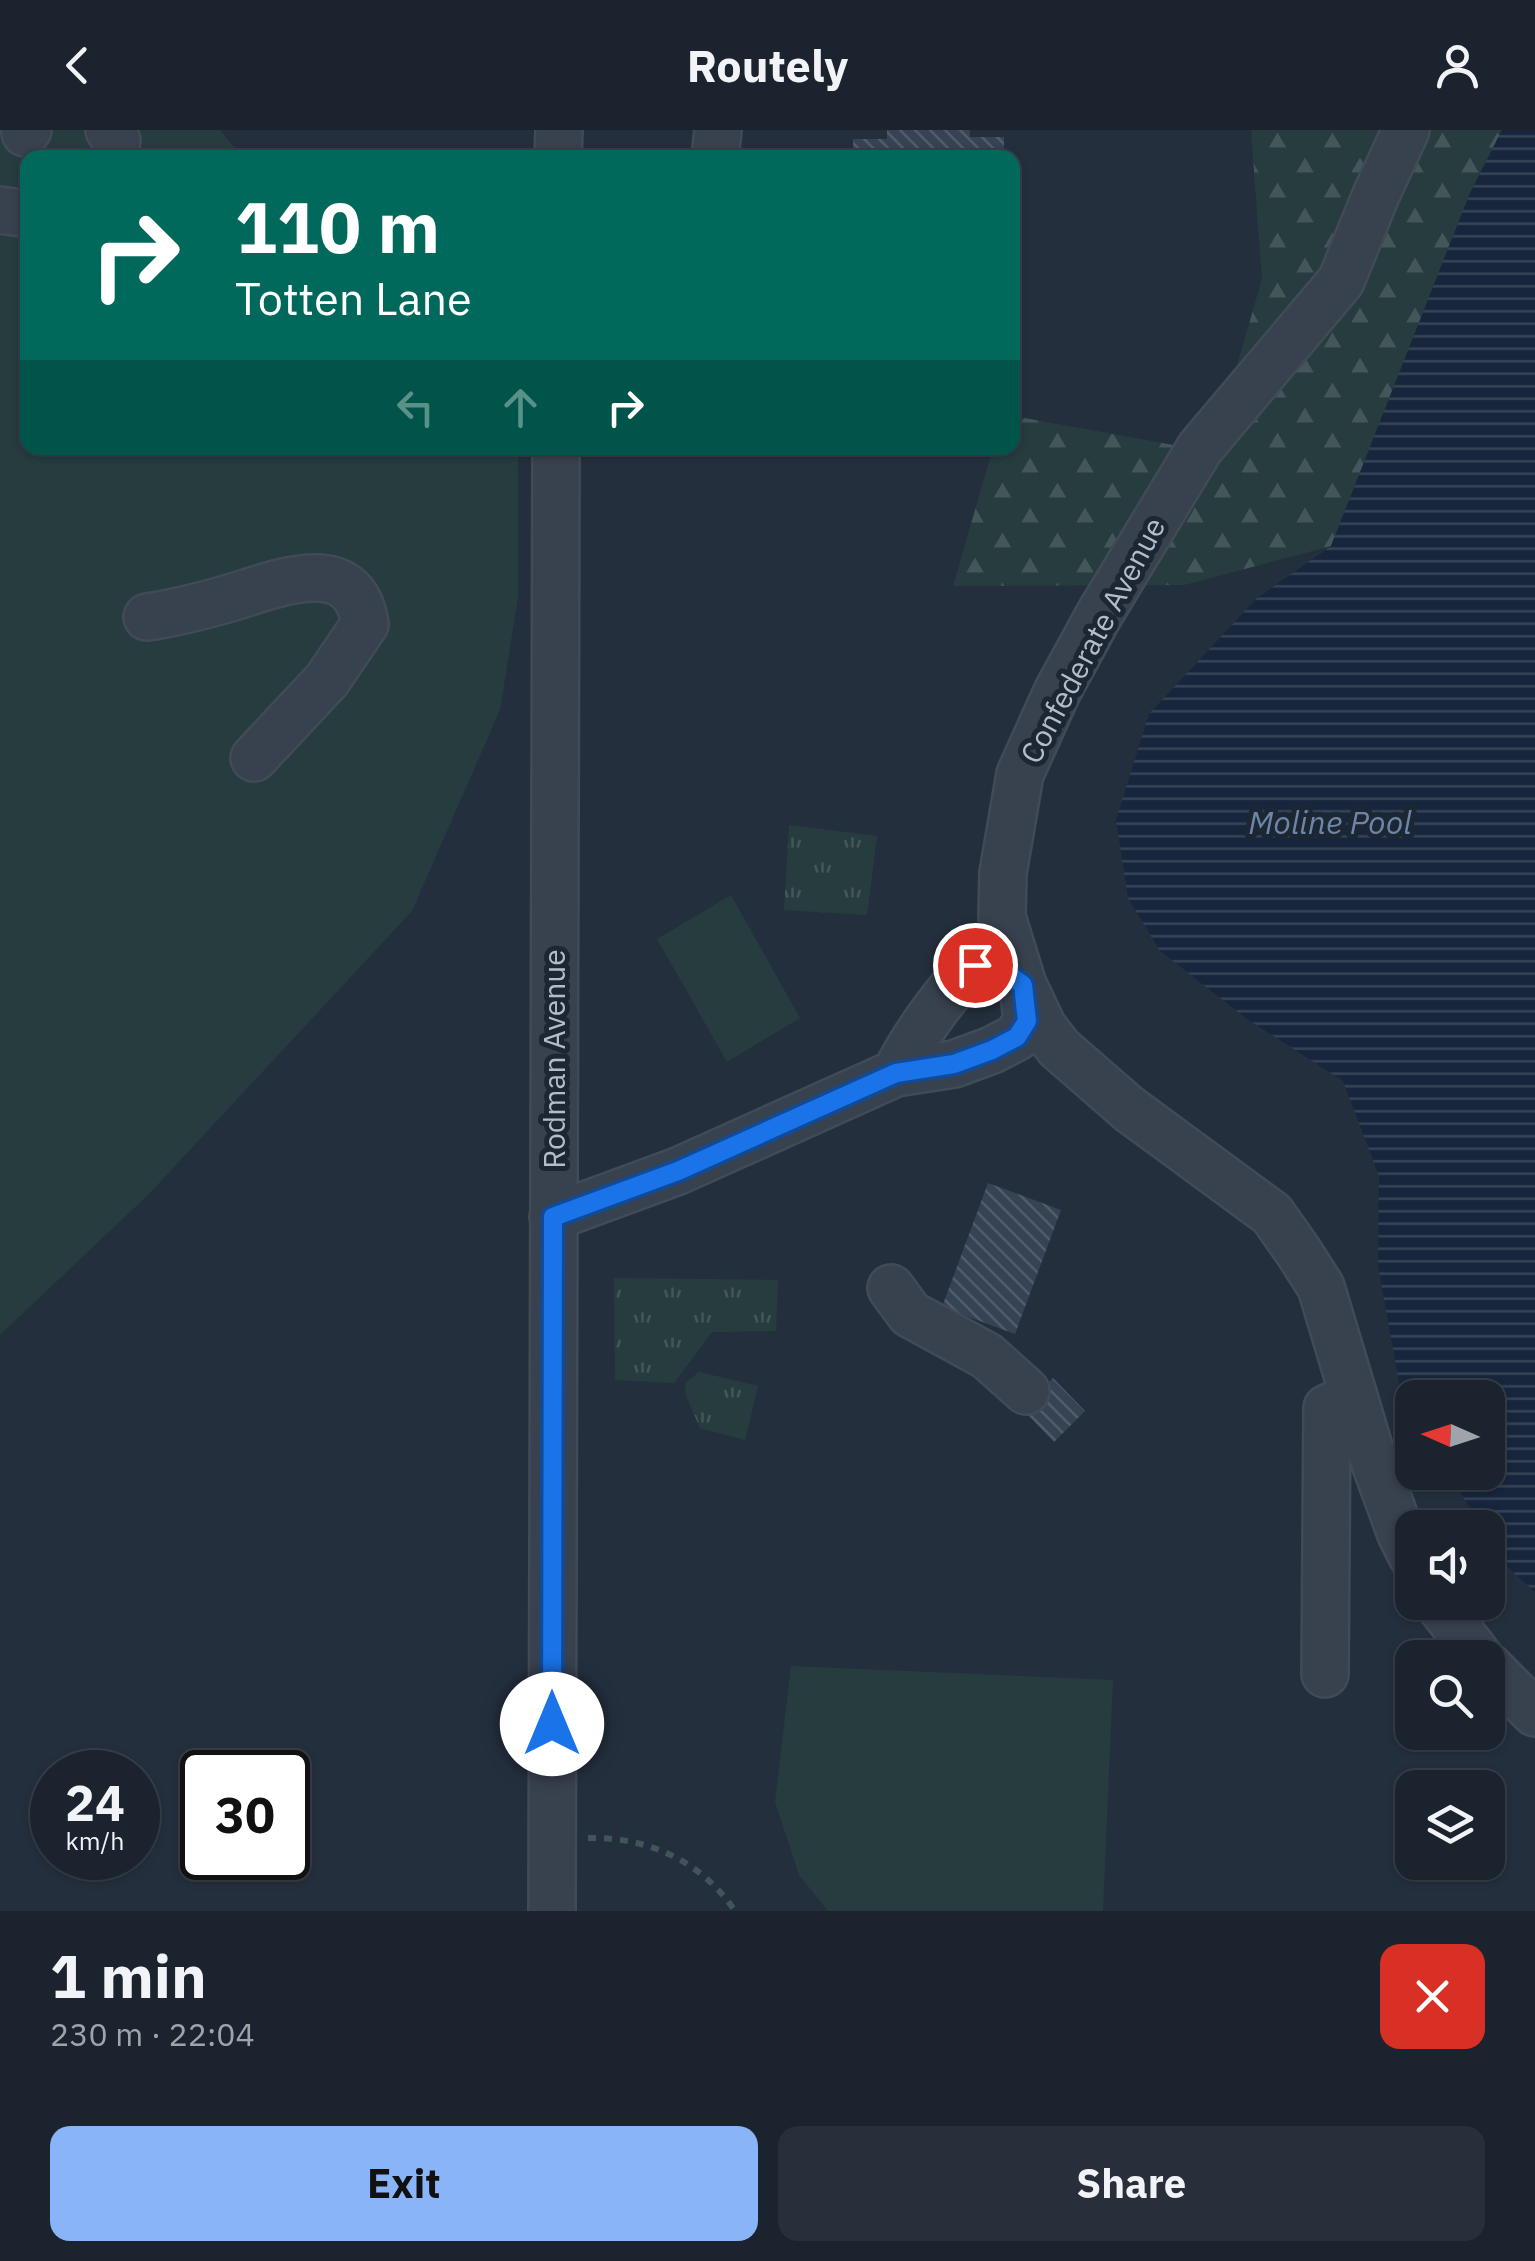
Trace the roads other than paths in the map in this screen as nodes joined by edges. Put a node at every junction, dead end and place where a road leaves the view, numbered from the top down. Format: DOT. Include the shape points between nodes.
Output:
graph roads {
  1 [pos="1406,130"];
  2 [pos="556,455"];
  3 [pos="146,617"];
  4 [pos="254,758"];
  5 [pos="1023,985"];
  6 [pos="896,1073"];
  7 [pos="553,1217"];
  8 [pos="891,1288"];
  9 [pos="1026,1391"];
  10 [pos="1354,1396"];
  11 [pos="1395,1516"];
  12 [pos="1451,1620"];
  13 [pos="1466,1640"];
  14 [pos="1325,1674"];
  15 [pos="1505,1683"];
  16 [pos="1535,1713"];
  17 [pos="552,1911"];
  1 -- 5 [label="street, Confederate Avenue" via="1341,282 1200,448 1099,615 1032,745 1020,774 1002,917"];
  2 -- 7 [label="street, Rodman Avenue"];
  3 -- 4 [label="street" via="294,578 349,587 366,624 327,680"];
  5 -- 6 [label="street" via="1027,1021 1017,1037 954,1064"];
  5 -- 6 [label="street" via="1000,968 975,965 908,1047"];
  5 -- 10 [label="street, Confederate Avenue" via="1059,1048 1129,1110 1272,1214 1321,1287"];
  6 -- 7 [label="street" via="678,1171"];
  7 -- 17 [label="street, Rodman Avenue"];
  8 -- 9 [label="street" via="910,1314 987,1356"];
  10 -- 11 [label="street, Confederate Avenue"];
  10 -- 14 [label="street" via="1326,1408"];
  12 -- 13 [label="street"];
  15 -- 16 [label="street"];
}
